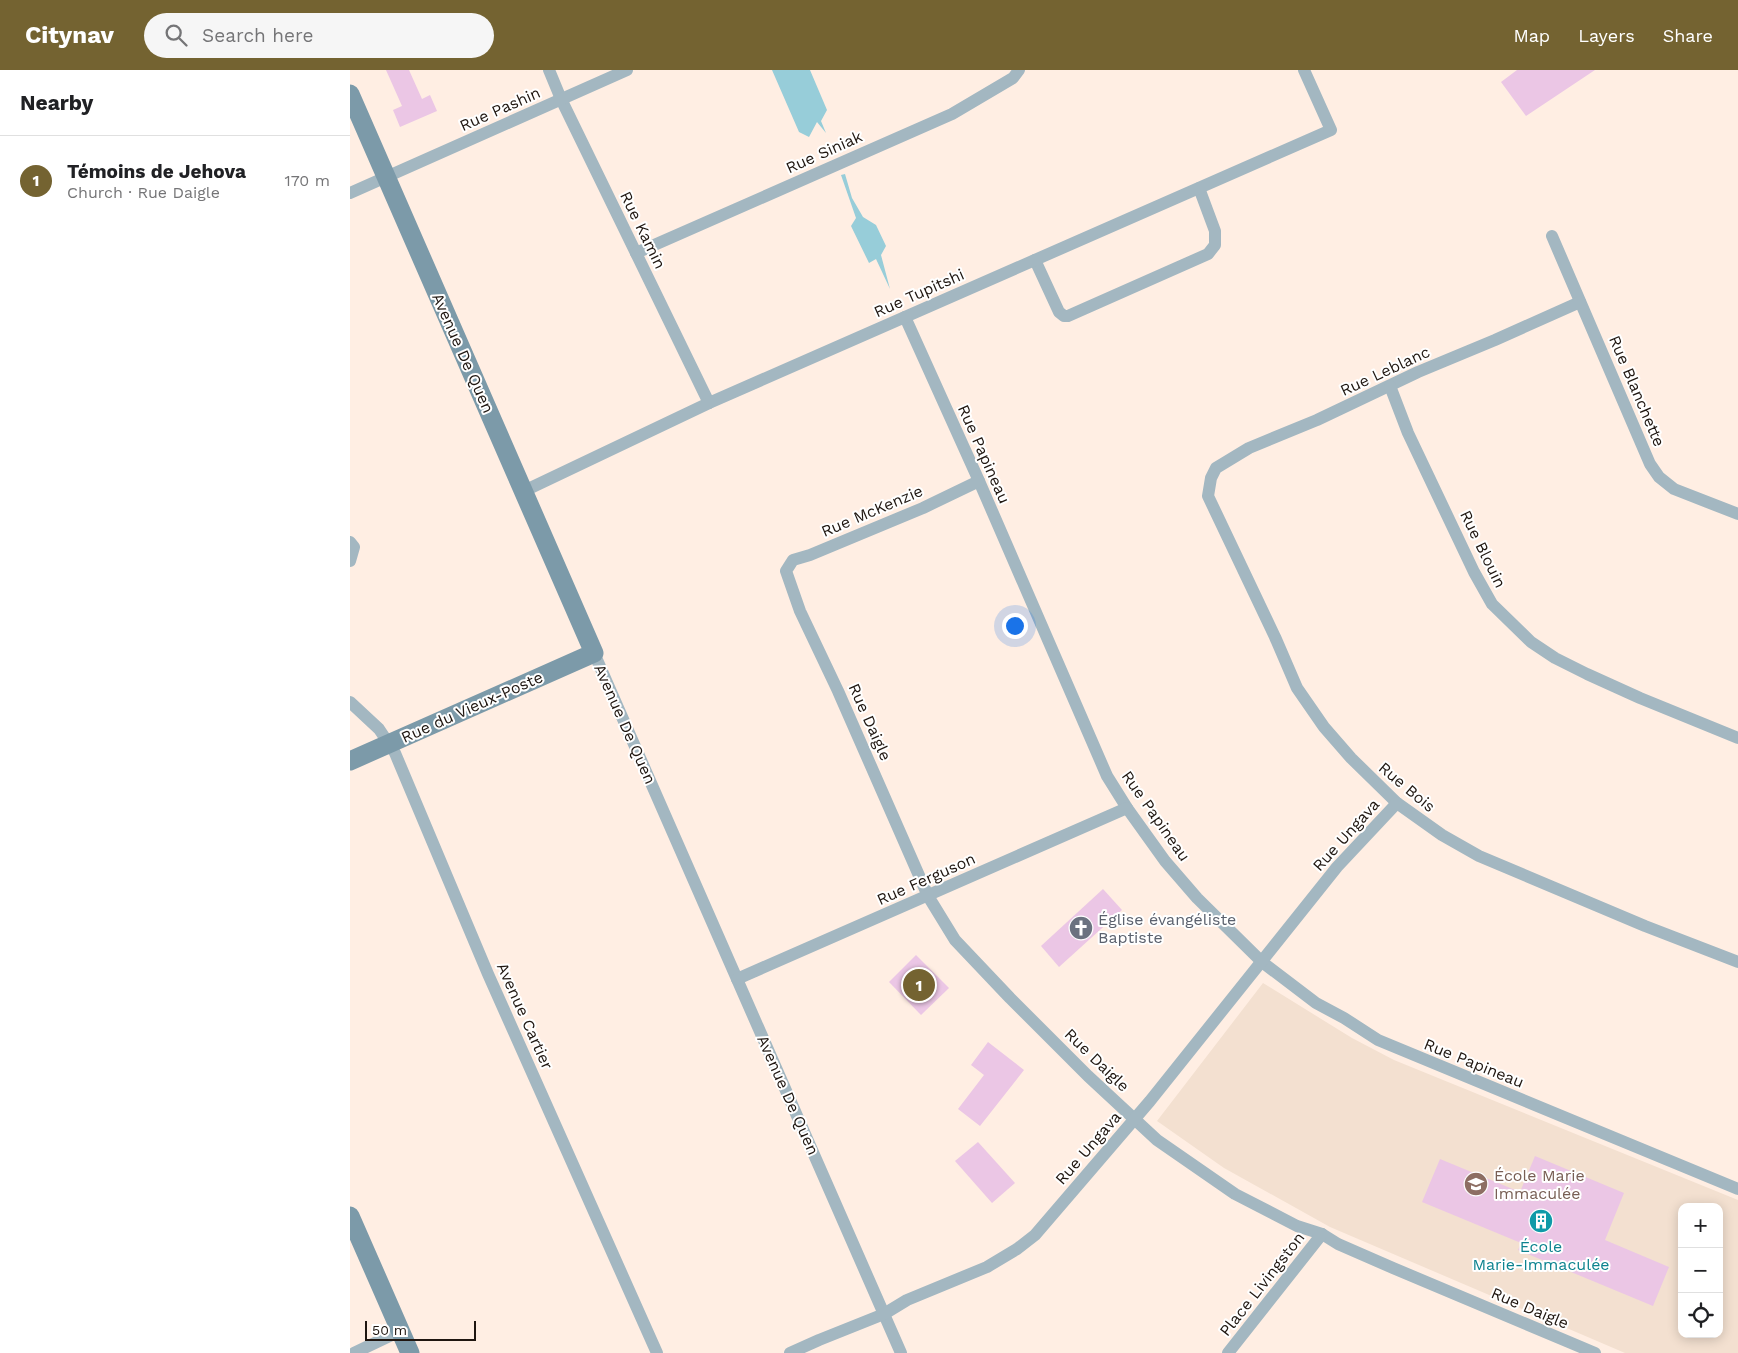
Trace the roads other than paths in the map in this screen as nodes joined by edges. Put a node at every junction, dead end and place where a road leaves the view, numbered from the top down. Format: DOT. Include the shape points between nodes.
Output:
graph roads {
  1 [pos="549,70"];
  2 [pos="627,70"];
  3 [pos="1019,70"];
  4 [pos="1304,70"];
  5 [pos="350,94"];
  6 [pos="561,99"];
  7 [pos="387,178"];
  8 [pos="1199,188"];
  9 [pos="350,193"];
  10 [pos="1552,236"];
  11 [pos="636,252"];
  12 [pos="1035,260"];
  13 [pos="1580,302"];
  14 [pos="905,317"];
  15 [pos="1390,386"];
  16 [pos="709,403"];
  17 [pos="1211,478"];
  18 [pos="979,481"];
  19 [pos="524,491"];
  20 [pos="1738,514"];
  21 [pos="350,542"];
  22 [pos="350,561"];
  23 [pos="787,577"];
  24 [pos="594,653"];
  25 [pos="350,702"];
  26 [pos="1738,738"];
  27 [pos="390,743"];
  28 [pos="350,760"];
  29 [pos="1397,803"];
  30 [pos="1127,808"];
  31 [pos="928,896"];
  32 [pos="1262,962"];
  33 [pos="1738,962"];
  34 [pos="737,979"];
  35 [pos="1135,1118"];
  36 [pos="1738,1189"];
  37 [pos="350,1216"];
  38 [pos="1322,1234"];
  39 [pos="884,1314"];
  40 [pos="400,1331"];
  41 [pos="354,1353"];
  42 [pos="410,1353"];
  43 [pos="657,1353"];
  44 [pos="790,1353"];
  45 [pos="901,1353"];
  46 [pos="1228,1353"];
  47 [pos="1595,1353"];
  1 -- 6 [label="street, Rue Kamin"];
  2 -- 6 [label="street, Rue Pashin"];
  3 -- 11 [label="street, Rue Siniak" via="1012,78 952,114"];
  4 -- 8 [label="street, Rue Tupitshi" via="1330,130"];
  5 -- 7 [label="street, Avenue De Quen"];
  6 -- 7 [label="street, Rue Pashin"];
  6 -- 11 [label="street, Rue Kamin"];
  7 -- 9 [label="street, Rue Pashin"];
  7 -- 19 [label="street, Avenue De Quen"];
  8 -- 12 [label="street, Rue Tupitshi"];
  8 -- 12 [label="street" via="1215,231 1215,245 1208,254 1068,316 1059,312"];
  10 -- 13 [label="street, Rue Blanchette"];
  11 -- 16 [label="street, Rue Kamin"];
  12 -- 14 [label="street, Rue Tupitshi"];
  13 -- 15 [label="street, Rue Leblanc"];
  13 -- 20 [label="street, Rue Blanchette" via="1650,464 1659,477 1674,489"];
  14 -- 16 [label="street, Rue Tupitshi"];
  14 -- 18 [label="street, Rue Papineau"];
  15 -- 17 [label="street, Rue Leblanc" via="1248,448 1216,468"];
  15 -- 26 [label="street, Rue Blouin" via="1408,433 1492,604 1531,642 1555,658"];
  16 -- 19 [label="street, Rue Tupitshi"];
  17 -- 29 [label="street, Rue Bois" via="1208,496 1297,688 1340,746"];
  18 -- 23 [label="street, Rue McKenzie" via="924,508 793,560 786,571"];
  18 -- 30 [label="street, Rue Papineau" via="1107,776"];
  19 -- 24 [label="street, Avenue De Quen"];
  21 -- 22 [label="street" via="354,547"];
  23 -- 31 [label="street, Rue Daigle"];
  24 -- 27 [label="street, Rue du Vieux-Poste"];
  24 -- 34 [label="street, Avenue De Quen"];
  25 -- 27 [label="street, Avenue Cartier" via="379,728"];
  27 -- 28 [label="street, Rue du Vieux-Poste"];
  27 -- 43 [label="street, Avenue Cartier" via="488,974"];
  29 -- 32 [label="street, Rue Ungava" via="1338,867"];
  29 -- 33 [label="street, Rue Bois" via="1479,856"];
  30 -- 31 [label="street, Rue Ferguson"];
  30 -- 32 [label="street, Rue Papineau" via="1165,861 1197,898"];
  31 -- 34 [label="street, Rue Ferguson"];
  31 -- 35 [label="street, Rue Daigle" via="955,940 1088,1076"];
  32 -- 35 [label="street, Rue Ungava"];
  32 -- 36 [label="street, Rue Papineau" via="1316,1004 1378,1040"];
  34 -- 39 [label="street, Avenue De Quen"];
  35 -- 38 [label="street, Rue Daigle" via="1157,1140 1235,1194 1297,1226"];
  35 -- 39 [label="street, Rue Ungava" via="1035,1235 987,1267 907,1300"];
  37 -- 40 [label="street"];
  38 -- 46 [label="street, Place Livingston"];
  38 -- 47 [label="street, Rue Daigle" via="1338,1244"];
  39 -- 44 [label="street, Rue Ungava"];
  39 -- 45 [label="street, Avenue De Quen"];
  40 -- 41 [label="street"];
  40 -- 42 [label="street"];
}
